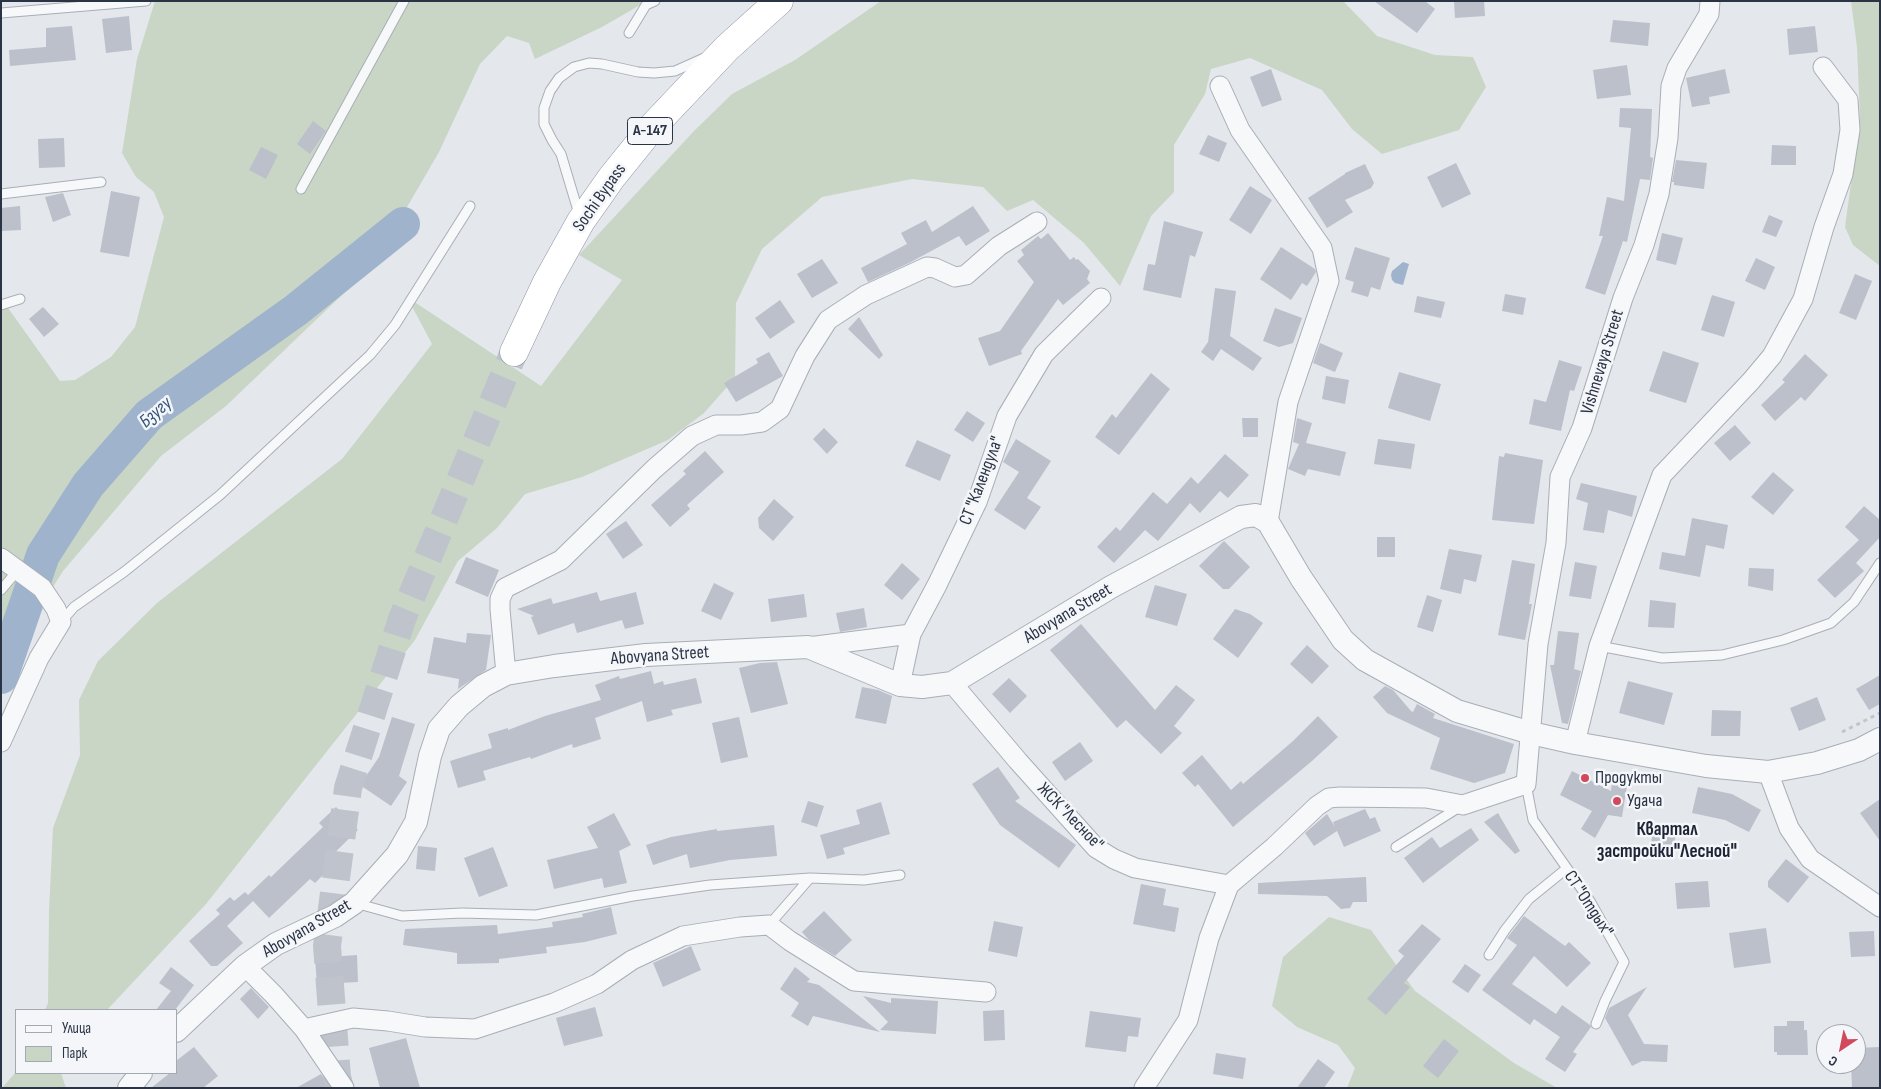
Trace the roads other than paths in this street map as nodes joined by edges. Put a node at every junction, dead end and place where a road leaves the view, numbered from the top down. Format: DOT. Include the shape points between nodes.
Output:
graph roads {
  1 [pos="146,1"];
  2 [pos="404,1"];
  3 [pos="655,1"];
  4 [pos="780,1"];
  5 [pos="1710,1"];
  6 [pos="644,3"];
  7 [pos="1,13"];
  8 [pos="629,33"];
  9 [pos="727,48"];
  10 [pos="1823,67"];
  11 [pos="1220,86"];
  12 [pos="101,182"];
  13 [pos="301,189"];
  14 [pos="1,194"];
  15 [pos="470,206"];
  16 [pos="581,221"];
  17 [pos="1037,222"];
  18 [pos="1101,298"];
  19 [pos="20,299"];
  20 [pos="1,304"];
  21 [pos="514,352"];
  22 [pos="1268,522"];
  23 [pos="1,558"];
  24 [pos="1880,563"];
  25 [pos="20,571"];
  26 [pos="1,590"];
  27 [pos="61,622"];
  28 [pos="910,634"];
  29 [pos="1599,646"];
  30 [pos="808,647"];
  31 [pos="506,674"];
  32 [pos="952,683"];
  33 [pos="900,685"];
  34 [pos="1531,733"];
  35 [pos="1880,739"];
  36 [pos="1,742"];
  37 [pos="1575,743"];
  38 [pos="1768,772"];
  39 [pos="1526,784"];
  40 [pos="1463,805"];
  41 [pos="1396,847"];
  42 [pos="1566,869"];
  43 [pos="900,875"];
  44 [pos="810,878"];
  45 [pos="1229,885"];
  46 [pos="354,903"];
  47 [pos="1880,907"];
  48 [pos="769,925"];
  49 [pos="1489,955"];
  50 [pos="245,966"];
  51 [pos="986,992"];
  52 [pos="1596,1024"];
  53 [pos="178,1029"];
  54 [pos="304,1029"];
  55 [pos="140,1074"];
  56 [pos="130,1088"];
  57 [pos="344,1088"];
  58 [pos="1144,1088"];
  1 -- 7 [label="lane"];
  2 -- 13 [label="lane"];
  3 -- 6 [label="lane"];
  4 -- 9 [label="highway, Sochi Bypass / А-147"];
  5 -- 34 [label="street, Vishnevaya Street" via="1709,14 1677,68 1671,86 1668,138 1659,194 1582,428 1560,477 1556,543 1538,644"];
  6 -- 8 [label="lane"];
  9 -- 16 [label="highway, Sochi Bypass / А-147" via="654,125"];
  9 -- 16 [label="lane" via="675,71 638,72 589,63 574,67 559,78 544,108 544,124 561,154"];
  10 -- 29 [label="street" via="1848,100 1850,130 1842,174 1803,299 1772,356 1662,474"];
  11 -- 22 [label="street" via="1240,130 1322,248 1329,281 1288,402"];
  12 -- 14 [label="lane"];
  15 -- 27 [label="lane" via="395,325 370,355 220,495 124,572 74,607"];
  16 -- 21 [label="highway, Sochi Bypass / А-147"];
  17 -- 31 [label="street" via="999,246 966,275 956,277 927,267 866,295 828,320 805,356 780,409 762,422 716,425 692,436 561,560 505,588 500,609"];
  18 -- 28 [label="street, СТ \"Календула\"" via="1044,354 1007,416 977,502"];
  19 -- 20 [label="lane"];
  22 -- 32 [label="street, Abovyana Street" via="1256,515 1241,517 1112,587"];
  22 -- 34 [label="street" via="1343,640 1365,660 1458,711"];
  23 -- 25 [label="street"];
  24 -- 29 [label="lane" via="1854,602 1830,623 1783,640 1722,655 1662,658"];
  25 -- 26 [label="lane"];
  25 -- 27 [label="street" via="42,588"];
  27 -- 36 [label="street" via="39,658"];
  28 -- 30 [label="street"];
  28 -- 33 [label="street, СТ \"Календула\""];
  29 -- 37 [label="street"];
  30 -- 31 [label="street, Abovyana Street" via="646,655"];
  30 -- 33 [label="street, Abovyana Street"];
  31 -- 46 [label="street, Abovyana Street" via="483,686 458,706 439,729 416,822 397,855"];
  32 -- 33 [label="street, Abovyana Street" via="922,687"];
  32 -- 45 [label="street, ЖСК \"Лесное\"" via="1096,848 1135,868"];
  34 -- 37 [label="street"];
  34 -- 39 [label="street, Vishnevaya Street"];
  35 -- 38 [label="street" via="1859,750 1817,763"];
  37 -- 38 [label="street" via="1706,766"];
  38 -- 47 [label="street" via="1789,828 1810,859"];
  39 -- 40 [label="street"];
  39 -- 42 [label="lane, СТ \"Отдых\"" via="1533,820"];
  40 -- 41 [label="lane"];
  40 -- 45 [label="street" via="1426,798 1329,798"];
  42 -- 49 [label="lane" via="1529,899"];
  42 -- 52 [label="lane, СТ \"Отдых\"" via="1590,901 1624,962"];
  43 -- 44 [label="lane" via="864,880"];
  44 -- 46 [label="lane" via="700,886 536,915 462,913 402,916"];
  44 -- 48 [label="lane"];
  45 -- 58 [label="street" via="1210,938 1188,1020"];
  46 -- 50 [label="street, Abovyana Street" via="335,916 276,944"];
  48 -- 51 [label="street" via="854,981"];
  48 -- 54 [label="street" via="683,936 632,960 598,984 475,1030 425,1028 353,1018"];
  50 -- 53 [label="street, Abovyana Street"];
  50 -- 54 [label="street"];
  54 -- 57 [label="street"];
  55 -- 56 [label="street"];
}
